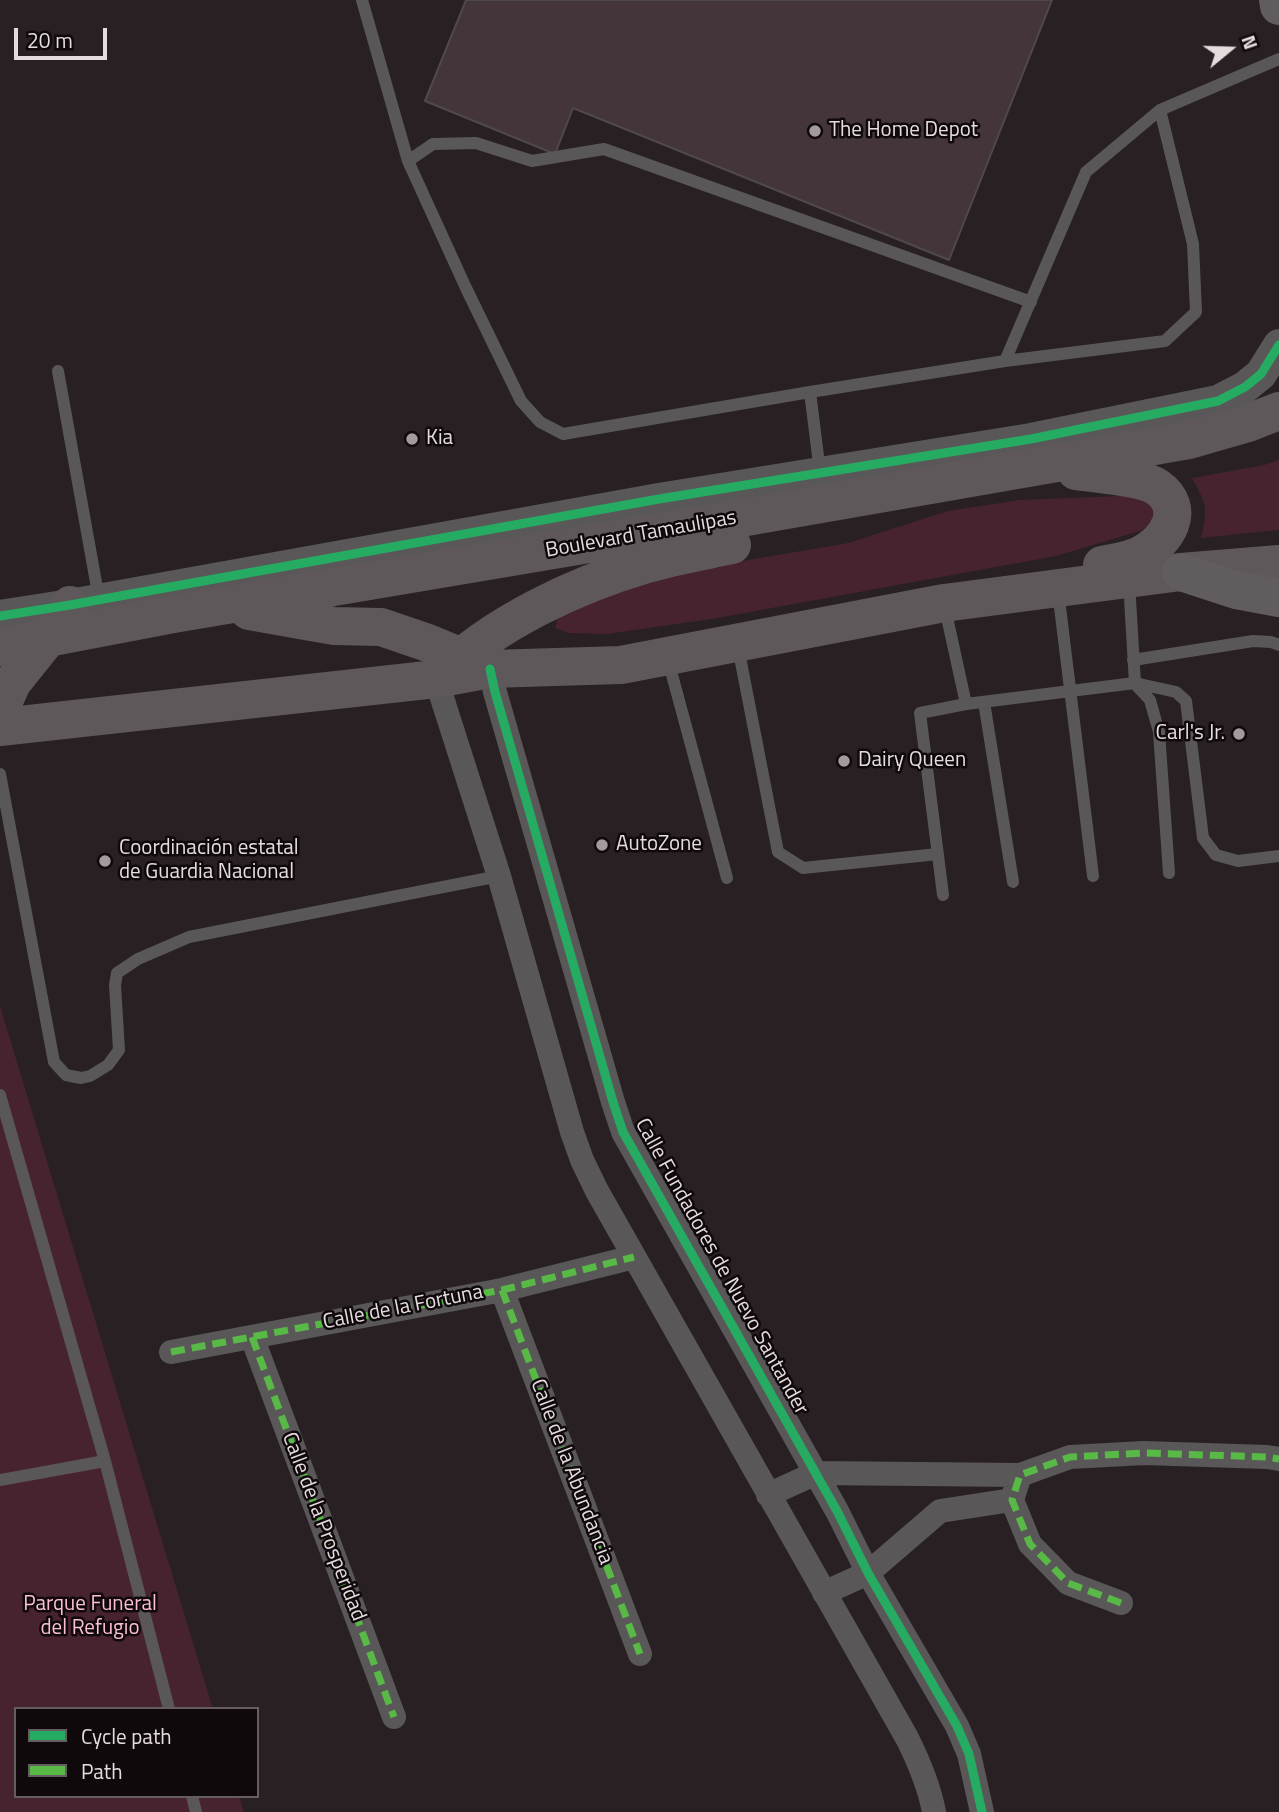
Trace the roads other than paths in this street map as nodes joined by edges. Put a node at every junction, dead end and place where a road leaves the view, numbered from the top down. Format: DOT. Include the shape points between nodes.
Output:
graph roads {
  1 [pos="362,0"];
  2 [pos="1278,0"];
  3 [pos="1279,6"];
  4 [pos="1279,59"];
  5 [pos="1160,110"];
  6 [pos="408,161"];
  7 [pos="1031,302"];
  8 [pos="1279,345"];
  9 [pos="1005,361"];
  10 [pos="58,371"];
  11 [pos="810,392"];
  12 [pos="1279,411"];
  13 [pos="1034,453"];
  14 [pos="820,473"];
  15 [pos="910,489"];
  16 [pos="663,515"];
  17 [pos="1279,564"];
  18 [pos="1181,572"];
  19 [pos="1128,578"];
  20 [pos="1058,587"];
  21 [pos="1279,598"];
  22 [pos="85,602"];
  23 [pos="944,603"];
  24 [pos="223,607"];
  25 [pos="0,616"];
  26 [pos="48,638"];
  27 [pos="737,643"];
  28 [pos="1279,645"];
  29 [pos="0,647"];
  30 [pos="667,657"];
  31 [pos="1133,660"];
  32 [pos="462,668"];
  33 [pos="1135,683"];
  34 [pos="1071,691"];
  35 [pos="984,702"];
  36 [pos="966,704"];
  37 [pos="0,710"];
  38 [pos="0,727"];
  39 [pos="0,774"];
  40 [pos="937,853"];
  41 [pos="1279,856"];
  42 [pos="1169,873"];
  43 [pos="499,876"];
  44 [pos="1093,876"];
  45 [pos="727,878"];
  46 [pos="1013,882"];
  47 [pos="943,895"];
  48 [pos="0,1095"];
  49 [pos="634,1257"];
  50 [pos="502,1290"];
  51 [pos="252,1337"];
  52 [pos="171,1352"];
  53 [pos="1279,1459"];
  54 [pos="104,1461"];
  55 [pos="816,1473"];
  56 [pos="1020,1475"];
  57 [pos="0,1480"];
  58 [pos="768,1495"];
  59 [pos="1012,1500"];
  60 [pos="868,1573"];
  61 [pos="824,1593"];
  62 [pos="1121,1603"];
  63 [pos="640,1654"];
  64 [pos="168,1707"];
  65 [pos="394,1717"];
  66 [pos="934,1812"];
  67 [pos="982,1812"];
  1 -- 6 [label="lane"];
  2 -- 3 [label="highway"];
  4 -- 5 [label="lane"];
  5 -- 7 [label="lane" via="1086,172"];
  5 -- 9 [label="lane" via="1193,244 1196,312 1166,341"];
  6 -- 7 [label="lane" via="433,145 476,143 532,161 604,149"];
  6 -- 11 [label="lane" via="520,401 540,422 563,434"];
  7 -- 9 [label="lane"];
  8 -- 13 [label="street" via="1261,374 1218,401"];
  9 -- 11 [label="lane"];
  10 -- 22 [label="lane"];
  11 -- 14 [label="lane"];
  12 -- 13 [label="main road, Boulevard Tamaulipas" via="1189,440"];
  13 -- 14 [label="street"];
  13 -- 15 [label="main road, Boulevard Tamaulipas"];
  13 -- 20 [label="main road" via="1155,485 1168,497 1172,509 1172,522 1149,550 1077,571"];
  14 -- 16 [label="street"];
  15 -- 16 [label="main road, Boulevard Tamaulipas"];
  15 -- 32 [label="main road" via="879,516 650,563 584,584 516,620"];
  16 -- 22 [label="street"];
  16 -- 24 [label="main road, Boulevard Tamaulipas"];
  17 -- 18 [label="main road"];
  18 -- 19 [label="main road"];
  18 -- 21 [label="highway"];
  19 -- 20 [label="main road"];
  19 -- 31 [label="lane"];
  20 -- 23 [label="main road"];
  20 -- 34 [label="lane"];
  22 -- 25 [label="street"];
  22 -- 26 [label="main road"];
  23 -- 27 [label="main road"];
  23 -- 36 [label="lane"];
  24 -- 26 [label="main road, Boulevard Tamaulipas"];
  24 -- 32 [label="main road" via="334,626 381,627"];
  26 -- 29 [label="main road, Boulevard Tamaulipas"];
  26 -- 37 [label="main road" via="12,683"];
  27 -- 30 [label="main road"];
  27 -- 40 [label="lane" via="778,852 803,868"];
  28 -- 31 [label="lane" via="1253,641"];
  30 -- 32 [label="main road" via="621,665"];
  30 -- 45 [label="lane"];
  31 -- 33 [label="lane"];
  32 -- 38 [label="main road"];
  32 -- 43 [label="street"];
  32 -- 55 [label="street, Calle Fundadores de Nuevo Santander" via="624,1132"];
  33 -- 34 [label="lane"];
  33 -- 41 [label="lane" via="1176,692 1186,701 1203,838 1216,855 1238,860"];
  33 -- 42 [label="lane" via="1150,700 1159,732"];
  34 -- 35 [label="lane"];
  34 -- 44 [label="lane"];
  35 -- 36 [label="lane"];
  35 -- 46 [label="lane"];
  36 -- 40 [label="lane" via="920,713"];
  39 -- 43 [label="lane" via="54,1062 66,1075 90,1076 108,1065 119,1050 117,973 138,959 190,937"];
  40 -- 47 [label="lane"];
  43 -- 49 [label="street" via="572,1132 597,1191"];
  48 -- 54 [label="lane"];
  49 -- 50 [label="street, Calle de la Fortuna"];
  49 -- 58 [label="street"];
  50 -- 51 [label="street, Calle de la Fortuna"];
  50 -- 63 [label="street, Calle de la Abundancia"];
  51 -- 52 [label="street, Calle de la Fortuna"];
  51 -- 65 [label="street, Calle de la Prosperidad"];
  53 -- 56 [label="street" via="1144,1453 1070,1457"];
  54 -- 57 [label="lane"];
  54 -- 64 [label="lane"];
  55 -- 56 [label="street"];
  55 -- 58 [label="street"];
  55 -- 60 [label="street, Calle Fundadores de Nuevo Santander"];
  56 -- 59 [label="street"];
  58 -- 61 [label="street"];
  59 -- 60 [label="street" via="940,1511"];
  59 -- 62 [label="street" via="1030,1544 1068,1583"];
  60 -- 61 [label="street"];
  60 -- 67 [label="street, Calle Fundadores de Nuevo Santander" via="957,1726 969,1754"];
  61 -- 66 [label="street" via="907,1738"];
}
